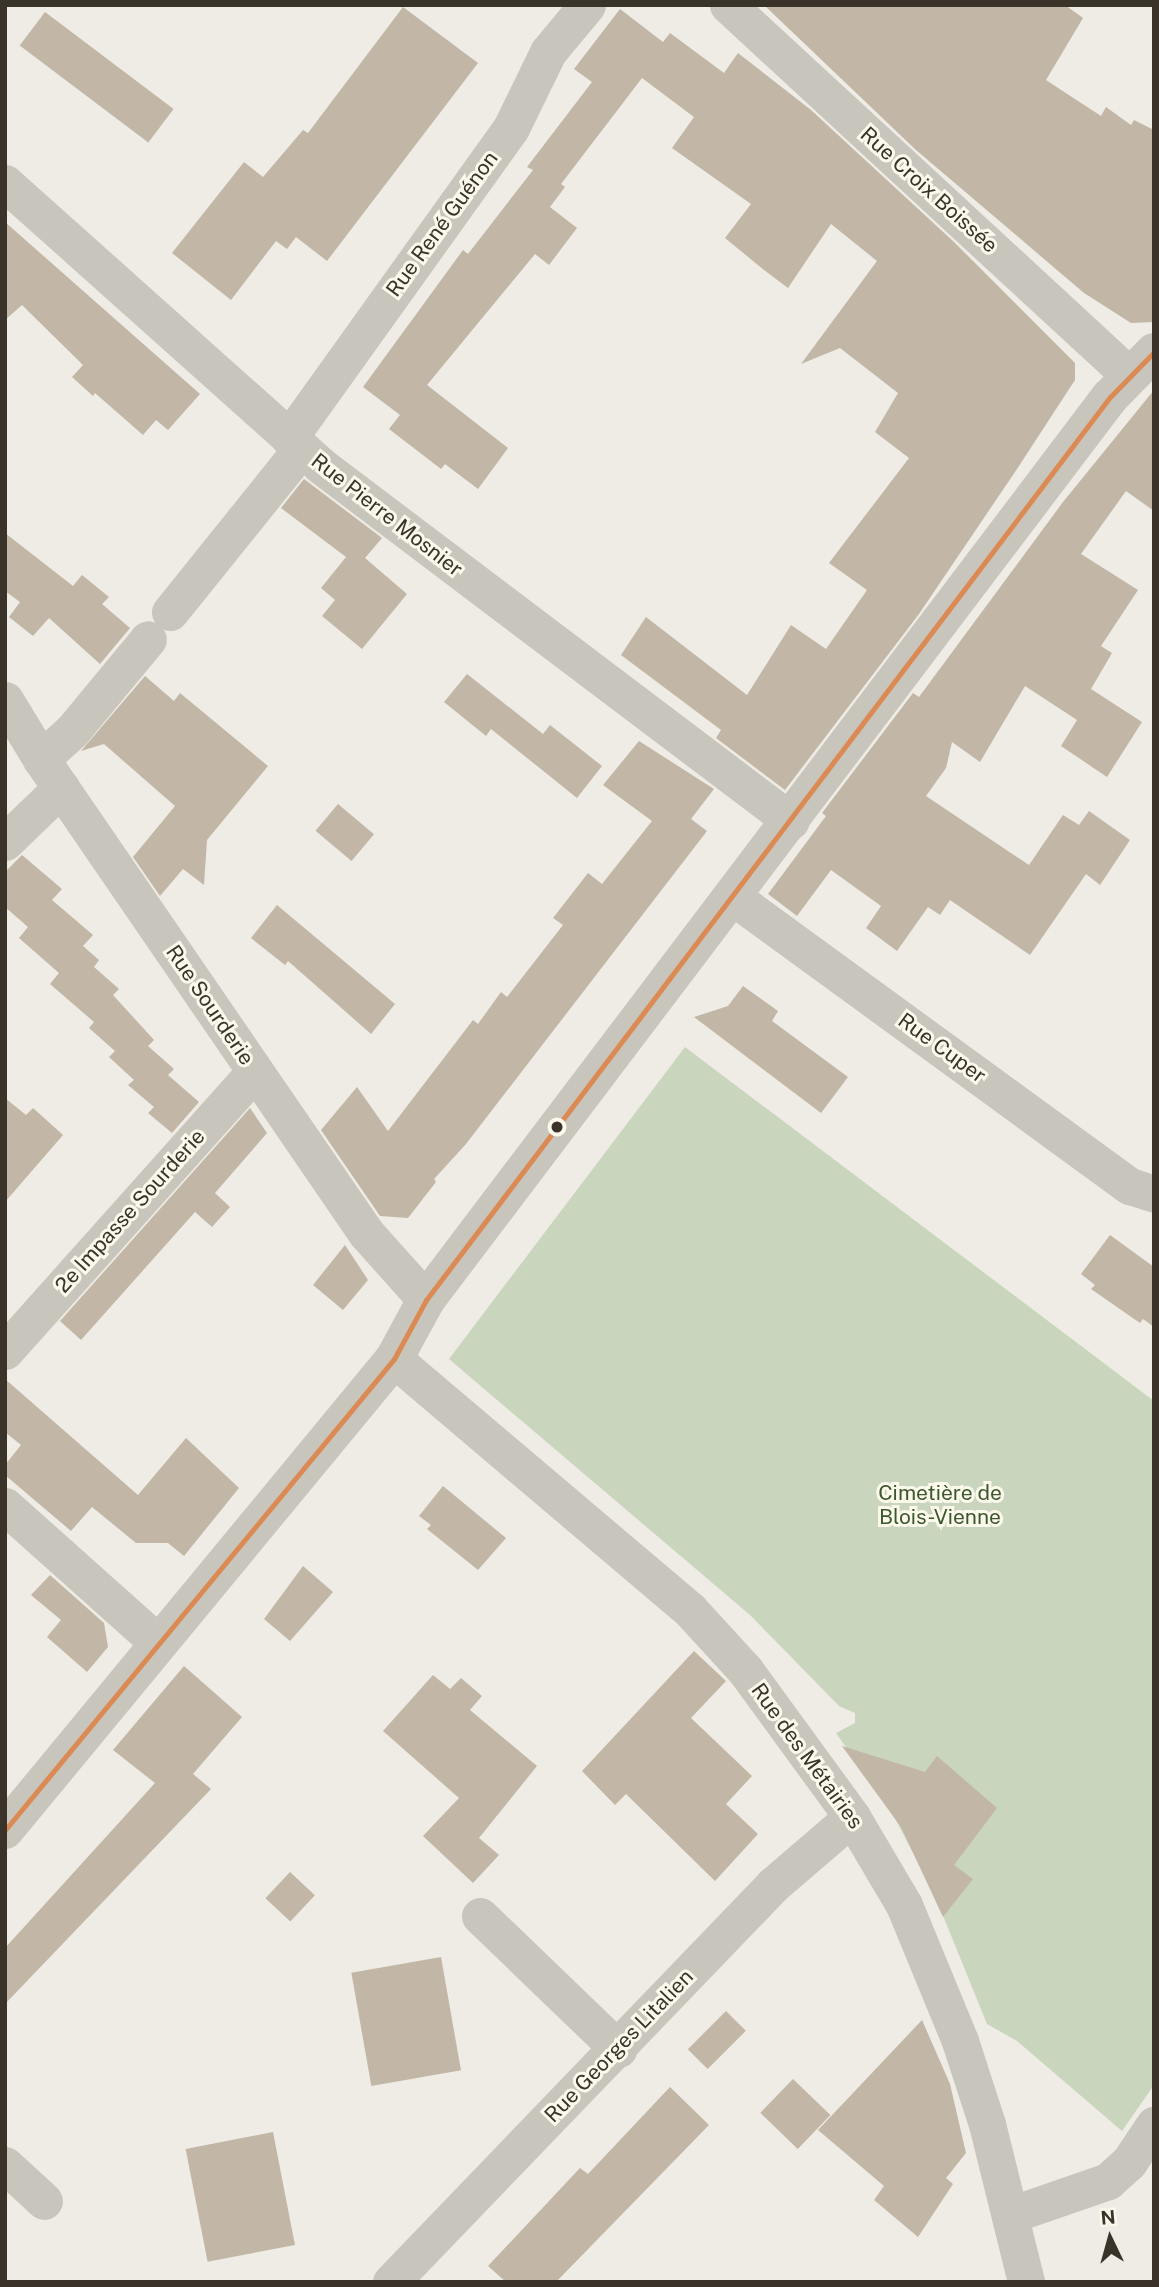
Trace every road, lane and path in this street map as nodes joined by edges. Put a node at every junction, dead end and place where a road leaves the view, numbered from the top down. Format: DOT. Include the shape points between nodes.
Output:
graph roads {
  1 [pos="587,5"];
  2 [pos="728,5"];
  3 [pos="5,183"];
  4 [pos="1142,364"];
  5 [pos="295,443"];
  6 [pos="5,700"];
  7 [pos="51,774"];
  8 [pos="791,821"];
  9 [pos="5,842"];
  10 [pos="733,897"];
  11 [pos="255,1071"];
  12 [pos="1154,1194"];
  13 [pos="426,1300"];
  14 [pos="5,1351"];
  15 [pos="394,1359"];
  16 [pos="5,1506"];
  17 [pos="158,1643"];
  18 [pos="852,1817"];
  19 [pos="5,1829"];
  20 [pos="480,1916"];
  21 [pos="618,2049"];
  22 [pos="1154,2125"];
  23 [pos="5,2165"];
  24 [pos="44,2202"];
  25 [pos="1010,2215"];
  26 [pos="391,2282"];
  27 [pos="1026,2282"];
  1 -- 5 [label="street, Rue René Guénon" via="548,52 511,128"];
  2 -- 4 [label="street, Rue Croix Boissée"];
  3 -- 5 [label="street, Rue Pierre Mosnier"];
  4 -- 8 [label="street"];
  5 -- 7 [label="street, Rue René Guénon" via="159,625 72,731"];
  5 -- 8 [label="street, Rue Pierre Mosnier"];
  6 -- 7 [label="street, Rue Sourderie"];
  7 -- 9 [label="street, Rue René Guénon"];
  7 -- 11 [label="street, Rue Sourderie"];
  8 -- 10 [label="street"];
  10 -- 12 [label="street, Rue Cuper" via="1130,1186"];
  10 -- 13 [label="street"];
  11 -- 13 [label="street, Rue Sourderie" via="366,1233"];
  11 -- 14 [label="street, 2e Impasse Sourderie"];
  13 -- 15 [label="street"];
  15 -- 17 [label="street"];
  15 -- 18 [label="street, Rue des Métairies" via="690,1610 745,1670"];
  16 -- 17 [label="street"];
  17 -- 19 [label="street"];
  18 -- 21 [label="street, Rue Georges Litalien" via="773,1885"];
  18 -- 25 [label="street, Rue des Métairies" via="904,1905 930,1962 987,2124"];
  20 -- 21 [label="street"];
  21 -- 26 [label="street, Rue Georges Litalien"];
  22 -- 25 [label="street" via="1129,2162 1108,2181"];
  23 -- 24 [label="street"];
  25 -- 27 [label="street, Rue des Métairies"];
}
